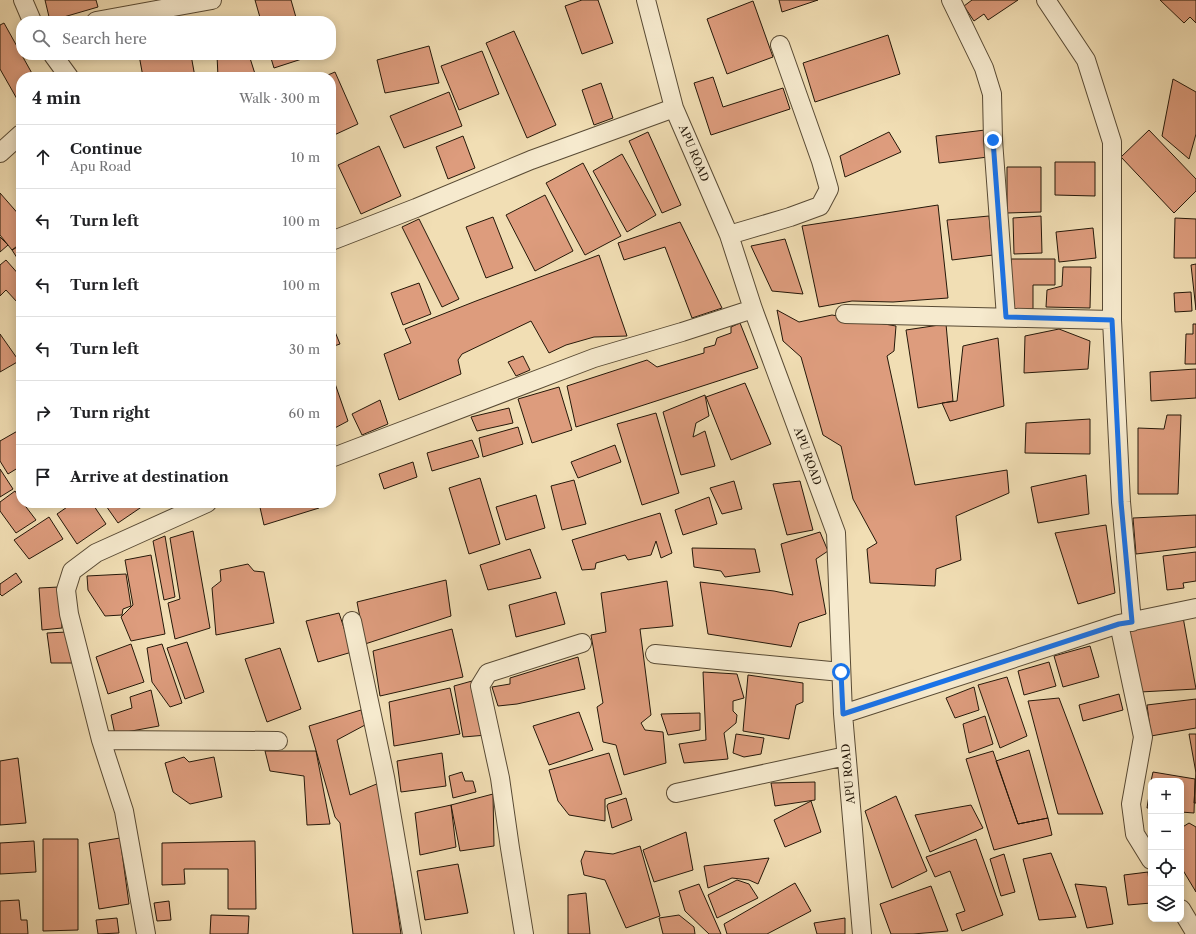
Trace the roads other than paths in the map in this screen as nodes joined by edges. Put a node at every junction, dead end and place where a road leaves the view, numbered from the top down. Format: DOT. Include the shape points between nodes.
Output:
graph roads {
  1 [pos="22,0"];
  2 [pos="212,0"];
  3 [pos="646,0"];
  4 [pos="950,0"];
  5 [pos="1046,0"];
  6 [pos="30,16"];
  7 [pos="124,16"];
  8 [pos="780,45"];
  9 [pos="57,60"];
  10 [pos="65,72"];
  11 [pos="674,108"];
  12 [pos="16,139"];
  13 [pos="0,153"];
  14 [pos="729,235"];
  15 [pos="336,239"];
  16 [pos="753,309"];
  17 [pos="845,314"];
  18 [pos="1006,317"];
  19 [pos="1112,320"];
  20 [pos="336,456"];
  21 [pos="196,508"];
  22 [pos="1196,608"];
  23 [pos="352,621"];
  24 [pos="1126,623"];
  25 [pos="582,642"];
  26 [pos="655,654"];
  27 [pos="841,672"];
  28 [pos="843,714"];
  29 [pos="100,740"];
  30 [pos="278,741"];
  31 [pos="846,756"];
  32 [pos="676,793"];
  33 [pos="1148,855"];
  34 [pos="1184,914"];
  35 [pos="146,934"];
  36 [pos="412,934"];
  37 [pos="524,934"];
  38 [pos="862,934"];
  39 [pos="1196,934"];
  1 -- 6 [label="street"];
  2 -- 7 [label="street"];
  3 -- 11 [label="street, APU ROAD"];
  4 -- 18 [label="street" via="984,68 992,94"];
  5 -- 19 [label="street" via="1086,60 1112,142"];
  8 -- 14 [label="street" via="829,189 820,206"];
  9 -- 10 [label="street"];
  11 -- 14 [label="street, APU ROAD"];
  11 -- 15 [label="street" via="531,160"];
  12 -- 13 [label="street"];
  14 -- 16 [label="street, APU ROAD"];
  16 -- 20 [label="street" via="594,358"];
  16 -- 27 [label="street, APU ROAD" via="836,533"];
  17 -- 18 [label="street"];
  18 -- 19 [label="street"];
  19 -- 24 [label="street"];
  21 -- 29 [label="street" via="96,553 72,571 66,590 69,614"];
  22 -- 24 [label="street"];
  23 -- 36 [label="street" via="385,777"];
  24 -- 28 [label="street"];
  24 -- 33 [label="street" via="1143,737 1131,804 1135,834"];
  25 -- 37 [label="street" via="488,673 480,686 500,778"];
  26 -- 27 [label="street"];
  27 -- 28 [label="street, APU ROAD"];
  28 -- 31 [label="street, APU ROAD"];
  29 -- 30 [label="street"];
  29 -- 35 [label="street" via="124,811"];
  31 -- 32 [label="street"];
  31 -- 38 [label="street, APU ROAD"];
  34 -- 39 [label="street"];
}
